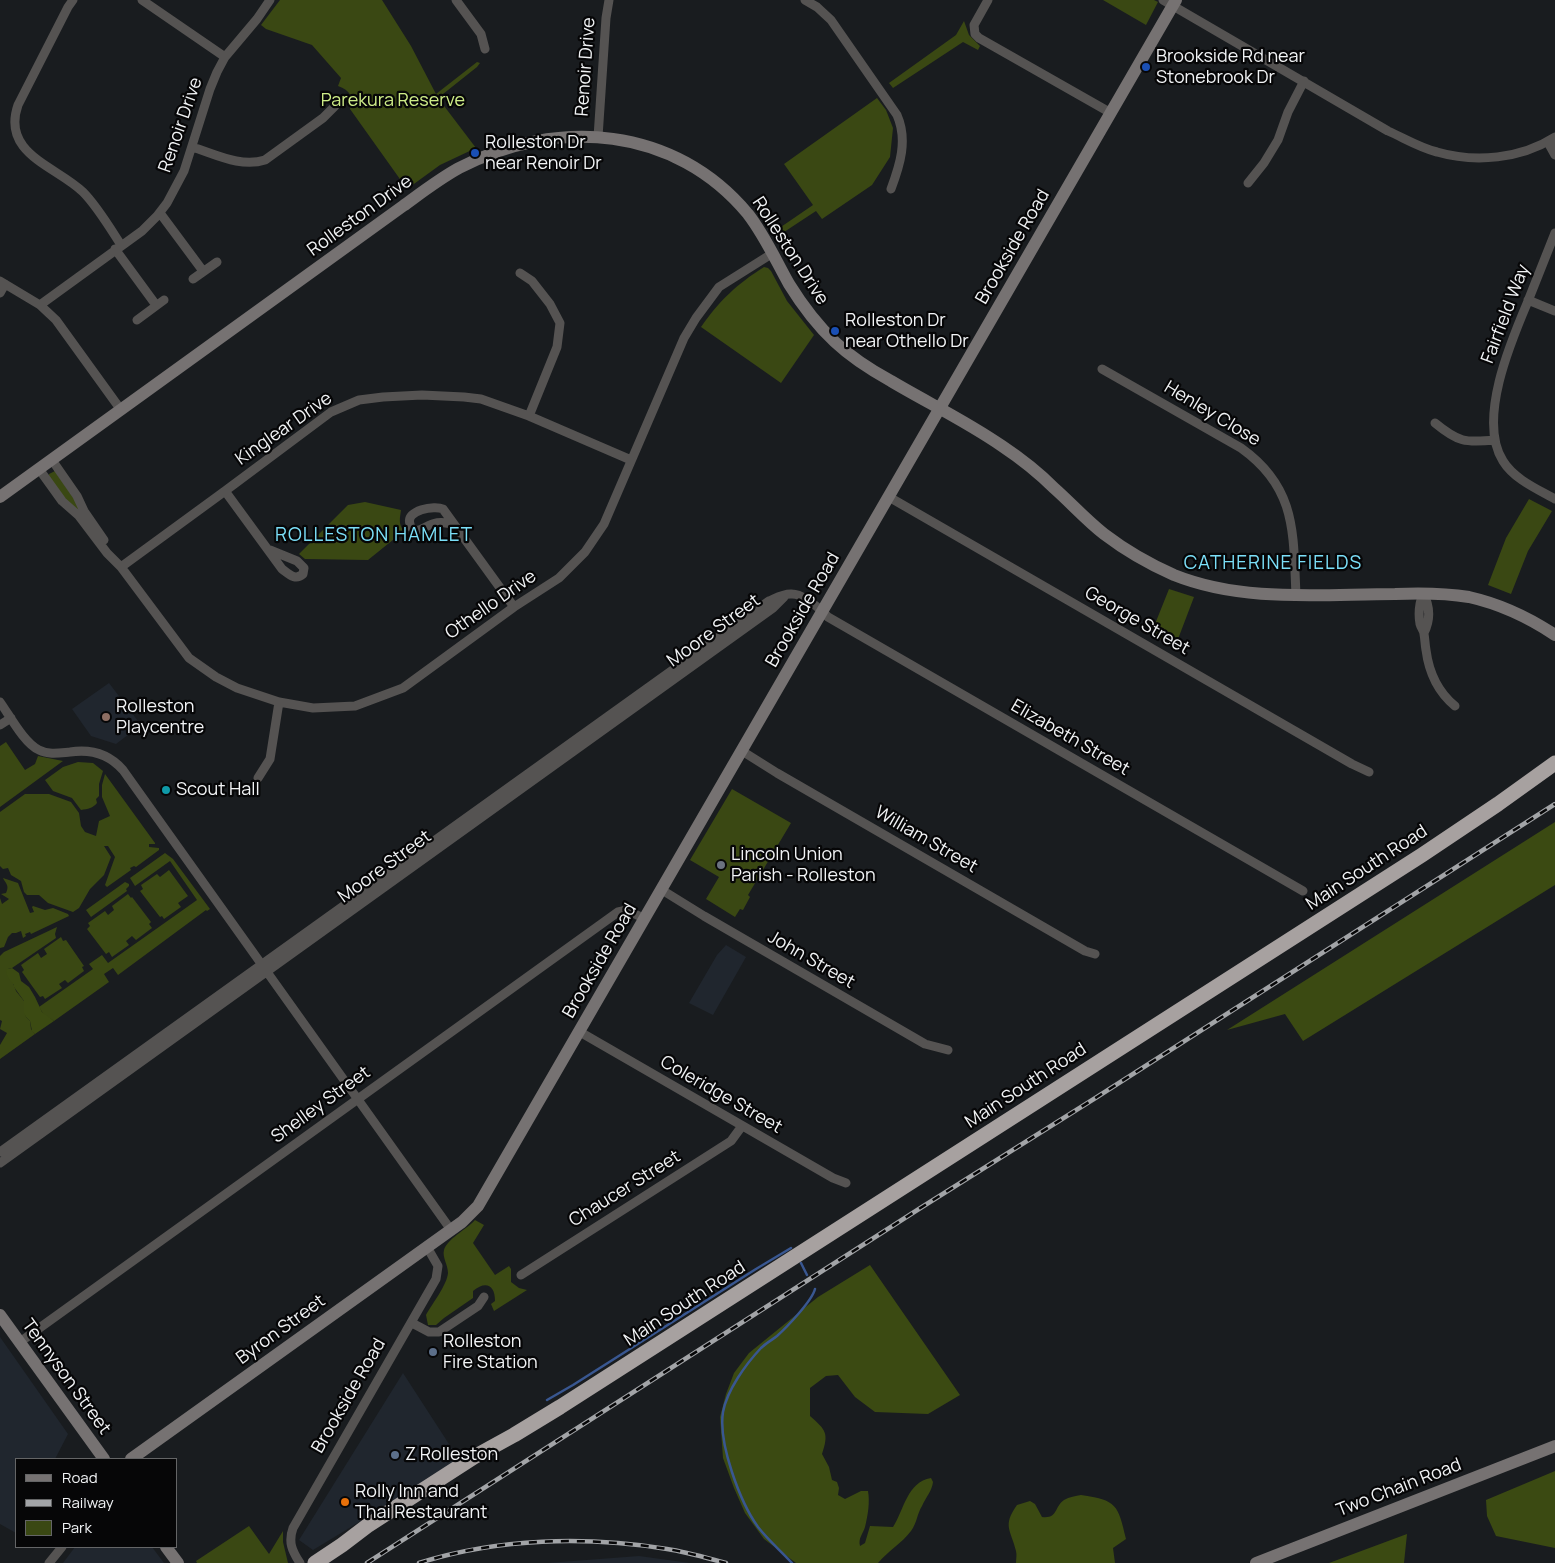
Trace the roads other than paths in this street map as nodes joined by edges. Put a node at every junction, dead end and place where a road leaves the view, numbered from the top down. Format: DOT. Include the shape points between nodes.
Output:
graph roads {
  1 [pos="74,0"];
  2 [pos="142,0"];
  3 [pos="270,0"];
  4 [pos="456,0"];
  5 [pos="609,0"];
  6 [pos="805,0"];
  7 [pos="988,0"];
  8 [pos="1171,2"];
  9 [pos="485,48"];
  10 [pos="226,57"];
  11 [pos="1304,81"];
  12 [pos="339,102"];
  13 [pos="1111,113"];
  14 [pos="598,137"];
  15 [pos="1554,139"];
  16 [pos="192,147"];
  17 [pos="1555,155"];
  18 [pos="1248,183"];
  19 [pos="891,189"];
  20 [pos="160,213"];
  21 [pos="1555,234"];
  22 [pos="118,247"];
  23 [pos="773,252"];
  24 [pos="217,262"];
  25 [pos="203,271"];
  26 [pos="520,273"];
  27 [pos="193,279"];
  28 [pos="2,282"];
  29 [pos="0,293"];
  30 [pos="1528,300"];
  31 [pos="40,305"];
  32 [pos="1555,311"];
  33 [pos="137,320"];
  34 [pos="1102,369"];
  35 [pos="940,409"];
  36 [pos="121,410"];
  37 [pos="529,416"];
  38 [pos="1435,423"];
  39 [pos="1495,440"];
  40 [pos="52,460"];
  41 [pos="632,460"];
  42 [pos="40,469"];
  43 [pos="225,491"];
  44 [pos="0,497"];
  45 [pos="889,497"];
  46 [pos="1555,499"];
  47 [pos="455,526"];
  48 [pos="270,550"];
  49 [pos="119,564"];
  50 [pos="1423,594"];
  51 [pos="1296,595"];
  52 [pos="514,607"];
  53 [pos="822,612"];
  54 [pos="1555,635"];
  55 [pos="0,702"];
  56 [pos="279,702"];
  57 [pos="1455,706"];
  58 [pos="11,718"];
  59 [pos="0,725"];
  60 [pos="742,751"];
  61 [pos="1555,754"];
  62 [pos="1555,764"];
  63 [pos="1369,772"];
  64 [pos="258,778"];
  65 [pos="1513,794"];
  66 [pos="662,890"];
  67 [pos="1303,891"];
  68 [pos="645,919"];
  69 [pos="1095,954"];
  70 [pos="264,969"];
  71 [pos="580,1032"];
  72 [pos="948,1050"];
  73 [pos="357,1099"];
  74 [pos="742,1126"];
  75 [pos="0,1152"];
  76 [pos="0,1163"];
  77 [pos="846,1183"];
  78 [pos="451,1230"];
  79 [pos="427,1247"];
  80 [pos="521,1275"];
  81 [pos="484,1296"];
  82 [pos="0,1315"];
  83 [pos="412,1323"];
  84 [pos="20,1342"];
  85 [pos="1555,1446"];
  86 [pos="103,1458"];
  87 [pos="132,1458"];
  88 [pos="61,1548"];
  89 [pos="167,1548"];
  90 [pos="49,1563"];
  91 [pos="178,1563"];
  92 [pos="300,1563"];
  93 [pos="315,1563"];
  94 [pos="1256,1563"];
  1 -- 22 [label="street" via="18,105 16,129 19,141 32,156 84,193"];
  2 -- 10 [label="street"];
  3 -- 10 [label="street, Renoir Drive"];
  4 -- 9 [label="street" via="481,34"];
  5 -- 14 [label="street, Renoir Drive"];
  6 -- 19 [label="street" via="831,20 898,118 902,150"];
  7 -- 13 [label="street" via="974,25 975,34"];
  8 -- 11 [label="street"];
  8 -- 13 [label="street, Brookside Road"];
  10 -- 16 [label="street, Renoir Drive" via="210,89"];
  11 -- 15 [label="street" via="1388,131 1437,152 1469,158 1498,157 1522,152"];
  11 -- 18 [label="street" via="1278,140"];
  12 -- 16 [label="street" via="323,118 265,160 256,163"];
  13 -- 35 [label="street, Brookside Road"];
  14 -- 23 [label="street, Rolleston Drive" via="652,147 704,174 744,210"];
  14 -- 36 [label="street, Rolleston Drive" via="558,138 525,144 480,158 453,172"];
  15 -- 17 [label="street" via="1550,146"];
  16 -- 20 [label="street, Renoir Drive" via="180,179"];
  20 -- 22 [label="street, Renoir Drive"];
  20 -- 25 [label="street"];
  21 -- 30 [label="street, Fairfield Way"];
  22 -- 31 [label="street, Renoir Drive"];
  22 -- 33 [label="street" via="160,303"];
  23 -- 35 [label="street, Rolleston Drive" via="800,301 835,342 867,367"];
  23 -- 41 [label="street, Othello Drive" via="719,287 696,318 684,338"];
  24 -- 25 [label="street"];
  25 -- 27 [label="street"];
  26 -- 37 [label="street" via="532,281 560,323 557,347"];
  28 -- 29 [label="street"];
  28 -- 31 [label="street"];
  30 -- 32 [label="street"];
  30 -- 39 [label="street, Fairfield Way" via="1501,370 1495,409"];
  31 -- 36 [label="street" via="56,320"];
  34 -- 51 [label="street, Henley Close" via="1241,448 1268,472 1286,503 1291,521"];
  35 -- 45 [label="street, Brookside Road"];
  35 -- 51 [label="street, Rolleston Drive" via="1015,455 1105,535 1149,563 1185,579 1223,590"];
  36 -- 40 [label="street, Rolleston Drive"];
  37 -- 41 [label="street, Kinglear Drive"];
  37 -- 43 [label="street, Kinglear Drive" via="464,396 417,395 359,400 331,412"];
  38 -- 39 [label="street" via="1466,442"];
  39 -- 46 [label="street, Fairfield Way" via="1508,469"];
  40 -- 42 [label="street, Rolleston Drive"];
  40 -- 49 [label="street, Othello Drive"];
  41 -- 52 [label="street, Othello Drive" via="604,524 585,552 559,578"];
  42 -- 44 [label="street, Rolleston Drive"];
  42 -- 49 [label="street, Othello Drive" via="62,501 79,516"];
  43 -- 48 [label="street"];
  43 -- 49 [label="street, Kinglear Drive"];
  45 -- 53 [label="street, Brookside Road"];
  45 -- 63 [label="street, George Street"];
  47 -- 47 [label="street" via="437,522 416,530 409,520 414,513 438,507 446,512"];
  47 -- 52 [label="street"];
  49 -- 56 [label="street, Othello Drive" via="189,658 237,688"];
  50 -- 51 [label="street, Rolleston Drive"];
  50 -- 54 [label="street, Rolleston Drive" via="1457,595 1494,604 1532,620"];
  50 -- 57 [label="street" via="1419,613 1433,677 1439,690"];
  52 -- 56 [label="street, Othello Drive" via="404,688 390,694 355,706 313,708"];
  53 -- 60 [label="street, Brookside Road"];
  53 -- 67 [label="street, Elizabeth Street"];
  53 -- 70 [label="street, Moore Street" via="795,594 769,601"];
  55 -- 58 [label="street"];
  56 -- 64 [label="street" via="270,759"];
  58 -- 59 [label="street"];
  58 -- 70 [label="street" via="39,750 52,754 89,751 118,765"];
  60 -- 66 [label="street, Brookside Road"];
  60 -- 69 [label="street, William Street"];
  61 -- 65 [label="highway" via="1521,782"];
  62 -- 65 [label="highway, Main South Road"];
  65 -- 93 [label="highway, Main South Road" via="514,1435 474,1457"];
  66 -- 68 [label="street, Brookside Road"];
  66 -- 72 [label="street, John Street" via="925,1044"];
  68 -- 71 [label="street, Brookside Road"];
  68 -- 73 [label="street, Shelley Street" via="627,910 618,912"];
  70 -- 73 [label="street"];
  70 -- 75 [label="street, Moore Street"];
  70 -- 76 [label="street, Moore Street"];
  71 -- 74 [label="street, Coleridge Street"];
  71 -- 78 [label="street, Brookside Road" via="482,1200"];
  73 -- 78 [label="street"];
  73 -- 84 [label="street, Shelley Street"];
  74 -- 77 [label="street, Coleridge Street"];
  74 -- 80 [label="street, Chaucer Street" via="731,1141"];
  78 -- 79 [label="street, Byron Street"];
  79 -- 83 [label="street, Brookside Road" via="437,1263 438,1275"];
  79 -- 87 [label="street, Byron Street"];
  81 -- 83 [label="street" via="478,1306 439,1332 429,1332"];
  82 -- 84 [label="street, Tennyson Street"];
  83 -- 92 [label="street, Brookside Road" via="293,1528 290,1544"];
  84 -- 86 [label="street, Tennyson Street"];
  85 -- 94 [label="street, Two Chain Road"];
  88 -- 90 [label="street"];
  89 -- 91 [label="street"];
}
